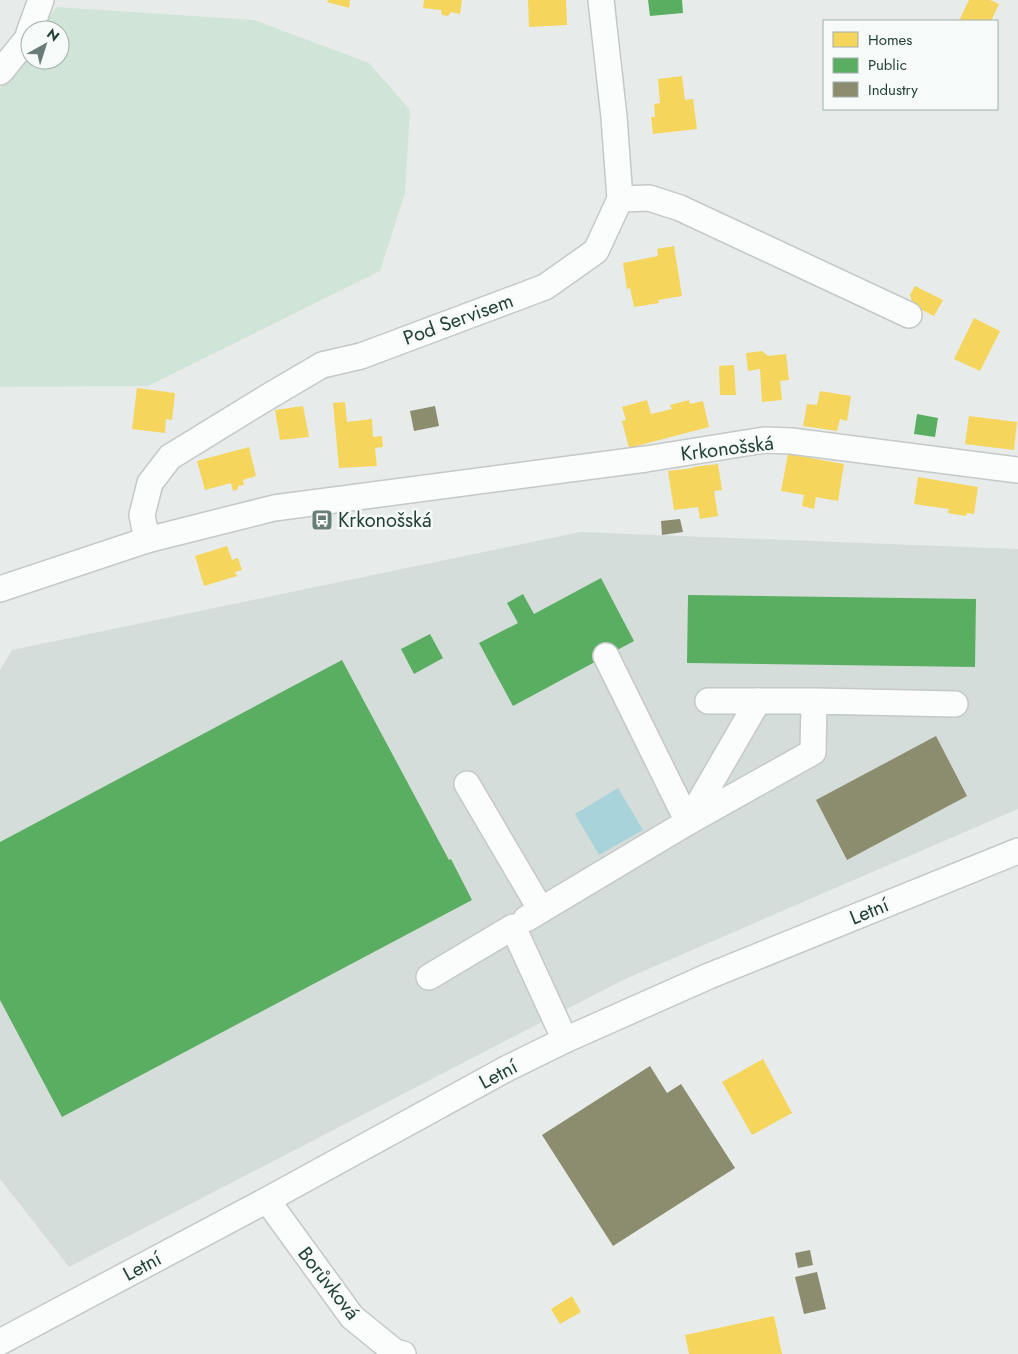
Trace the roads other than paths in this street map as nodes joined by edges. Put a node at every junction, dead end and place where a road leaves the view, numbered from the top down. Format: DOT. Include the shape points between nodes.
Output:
graph roads {
  1 [pos="41,0"];
  2 [pos="601,0"];
  3 [pos="34,20"];
  4 [pos="20,48"];
  5 [pos="0,72"];
  6 [pos="620,199"];
  7 [pos="909,315"];
  8 [pos="1018,470"];
  9 [pos="147,540"];
  10 [pos="0,589"];
  11 [pos="606,656"];
  12 [pos="708,701"];
  13 [pos="758,701"];
  14 [pos="814,701"];
  15 [pos="955,704"];
  16 [pos="467,784"];
  17 [pos="688,822"];
  18 [pos="1018,851"];
  19 [pos="541,910"];
  20 [pos="514,927"];
  21 [pos="429,977"];
  22 [pos="565,1040"];
  23 [pos="267,1200"];
  24 [pos="0,1342"];
  25 [pos="403,1354"];
  1 -- 3 [label="street"];
  2 -- 6 [label="street, Pod Servisem"];
  4 -- 5 [label="street"];
  6 -- 7 [label="street" via="648,198 680,208"];
  6 -- 9 [label="street, Pod Servisem" via="596,251 545,287 361,356 322,365 170,458 150,483 142,516"];
  8 -- 9 [label="street, Krkonošská" via="764,440 646,459 274,508"];
  9 -- 10 [label="street, Krkonošská"];
  11 -- 17 [label="street"];
  12 -- 13 [label="street"];
  13 -- 14 [label="street"];
  13 -- 17 [label="street"];
  14 -- 15 [label="street"];
  14 -- 17 [label="street" via="813,752"];
  16 -- 19 [label="street"];
  17 -- 19 [label="street"];
  18 -- 22 [label="street, Letní" via="709,976"];
  19 -- 20 [label="street"];
  20 -- 21 [label="street"];
  20 -- 22 [label="street"];
  22 -- 23 [label="street, Letní"];
  23 -- 24 [label="street, Letní"];
  23 -- 25 [label="street, Borůvková" via="352,1317 395,1352"];
}
